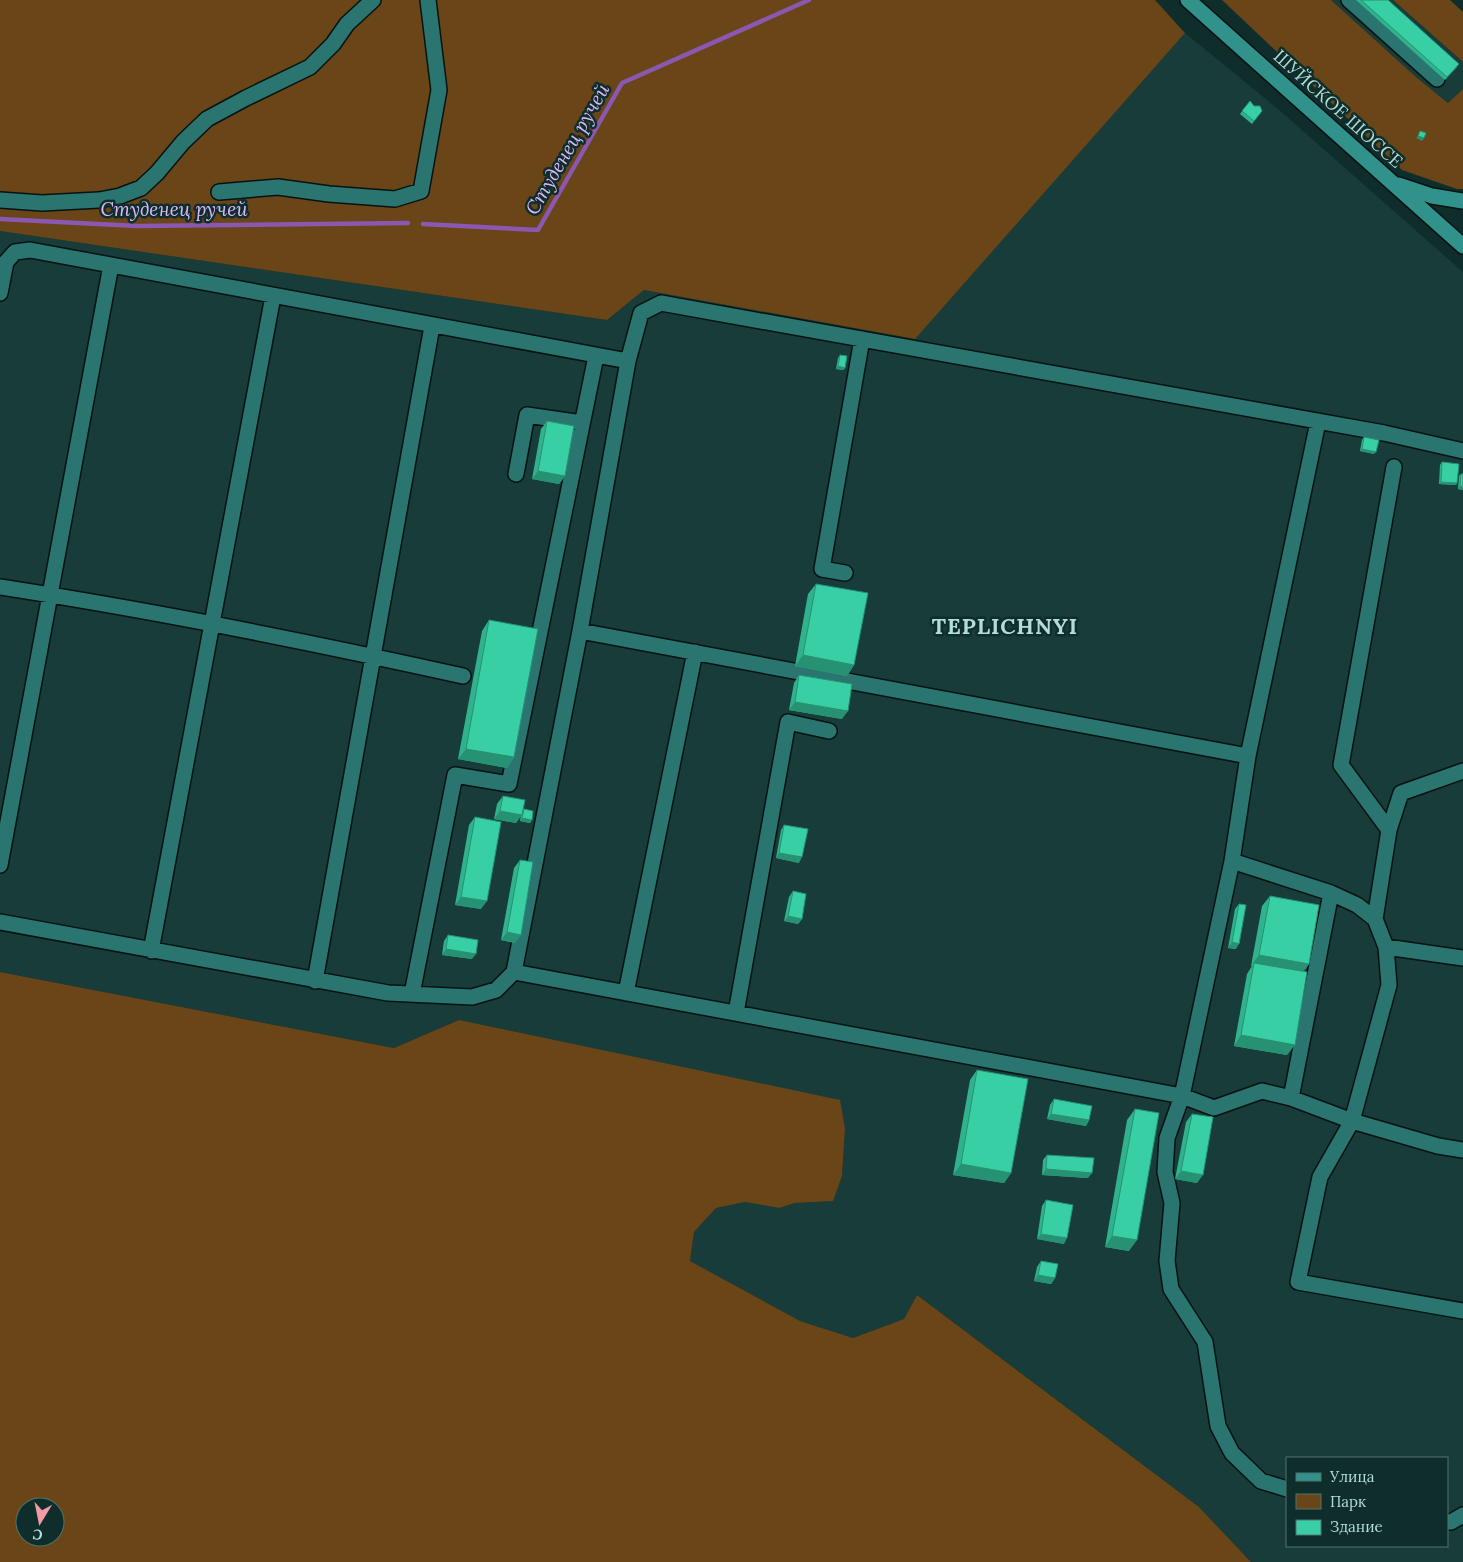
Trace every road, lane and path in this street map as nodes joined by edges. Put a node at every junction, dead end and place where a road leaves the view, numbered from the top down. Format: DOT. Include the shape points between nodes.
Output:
graph roads {
  1 [pos="373,0"];
  2 [pos="428,0"];
  3 [pos="1188,0"];
  4 [pos="1349,0"];
  5 [pos="1437,79"];
  6 [pos="1393,183"];
  7 [pos="219,192"];
  8 [pos="0,200"];
  9 [pos="1463,200"];
  10 [pos="1463,246"];
  11 [pos="111,265"];
  12 [pos="0,293"];
  13 [pos="273,296"];
  14 [pos="432,326"];
  15 [pos="862,339"];
  16 [pos="596,356"];
  17 [pos="628,361"];
  18 [pos="1318,422"];
  19 [pos="582,423"];
  20 [pos="1463,450"];
  21 [pos="1394,467"];
  22 [pos="516,474"];
  23 [pos="846,573"];
  24 [pos="0,587"];
  25 [pos="50,595"];
  26 [pos="213,625"];
  27 [pos="580,631"];
  28 [pos="695,652"];
  29 [pos="373,656"];
  30 [pos="464,676"];
  31 [pos="829,730"];
  32 [pos="1248,756"];
  33 [pos="1463,771"];
  34 [pos="1389,830"];
  35 [pos="1232,862"];
  36 [pos="0,865"];
  37 [pos="1331,893"];
  38 [pos="1375,920"];
  39 [pos="0,922"];
  40 [pos="1386,947"];
  41 [pos="151,951"];
  42 [pos="1463,958"];
  43 [pos="514,972"];
  44 [pos="315,981"];
  45 [pos="626,993"];
  46 [pos="412,994"];
  47 [pos="736,1013"];
  48 [pos="1182,1096"];
  49 [pos="1291,1098"];
  50 [pos="1352,1121"];
  51 [pos="1463,1150"];
  52 [pos="1463,1311"];
  53 [pos="1286,1489"];
  54 [pos="1463,1514"];
  55 [pos="1448,1522"];
  1 -- 8 [label="street" via="310,66 207,120 182,142 157,174 141,188 99,200 42,203"];
  2 -- 7 [label="street" via="439,90 420,191 395,198 278,187"];
  3 -- 6 [label="main road, ШУЙСКОЕ ШОССЕ"];
  4 -- 5 [label="street"];
  6 -- 9 [label="main road" via="1432,196"];
  6 -- 10 [label="main road, ШУЙСКОЕ ШОССЕ"];
  11 -- 12 [label="street" via="30,250 15,252 6,262"];
  11 -- 13 [label="street"];
  11 -- 25 [label="street"];
  13 -- 14 [label="street"];
  13 -- 26 [label="street"];
  14 -- 16 [label="street"];
  14 -- 29 [label="street"];
  15 -- 17 [label="street" via="661,303 641,313"];
  15 -- 18 [label="street"];
  15 -- 23 [label="street" via="822,569"];
  16 -- 17 [label="street"];
  16 -- 19 [label="street"];
  17 -- 27 [label="street"];
  18 -- 20 [label="street"];
  18 -- 32 [label="street"];
  19 -- 22 [label="street" via="527,415"];
  19 -- 46 [label="street" via="509,784 454,775"];
  21 -- 34 [label="street" via="1341,766"];
  24 -- 25 [label="street"];
  25 -- 26 [label="street"];
  25 -- 36 [label="street"];
  26 -- 29 [label="street"];
  26 -- 41 [label="street"];
  27 -- 28 [label="street"];
  27 -- 43 [label="street"];
  28 -- 32 [label="street"];
  28 -- 45 [label="street"];
  29 -- 30 [label="street"];
  29 -- 44 [label="street"];
  31 -- 47 [label="street" via="788,722"];
  32 -- 35 [label="street"];
  33 -- 34 [label="street" via="1401,793"];
  34 -- 38 [label="street"];
  35 -- 37 [label="street"];
  35 -- 48 [label="street"];
  37 -- 38 [label="street" via="1357,906"];
  37 -- 49 [label="street"];
  38 -- 40 [label="street"];
  39 -- 41 [label="street"];
  40 -- 42 [label="street"];
  40 -- 50 [label="street" via="1389,985"];
  41 -- 44 [label="street"];
  43 -- 45 [label="street"];
  43 -- 46 [label="street" via="496,990 472,997"];
  44 -- 46 [label="street"];
  45 -- 47 [label="street"];
  47 -- 48 [label="street"];
  48 -- 49 [label="street" via="1214,1108 1262,1091"];
  48 -- 53 [label="street" via="1167,1138 1165,1172 1172,1203 1166,1261 1171,1289 1205,1342 1218,1426 1232,1453 1261,1481"];
  49 -- 50 [label="street"];
  50 -- 51 [label="street"];
  50 -- 52 [label="street" via="1320,1177 1298,1282"];
  54 -- 55 [label="street"];
}
